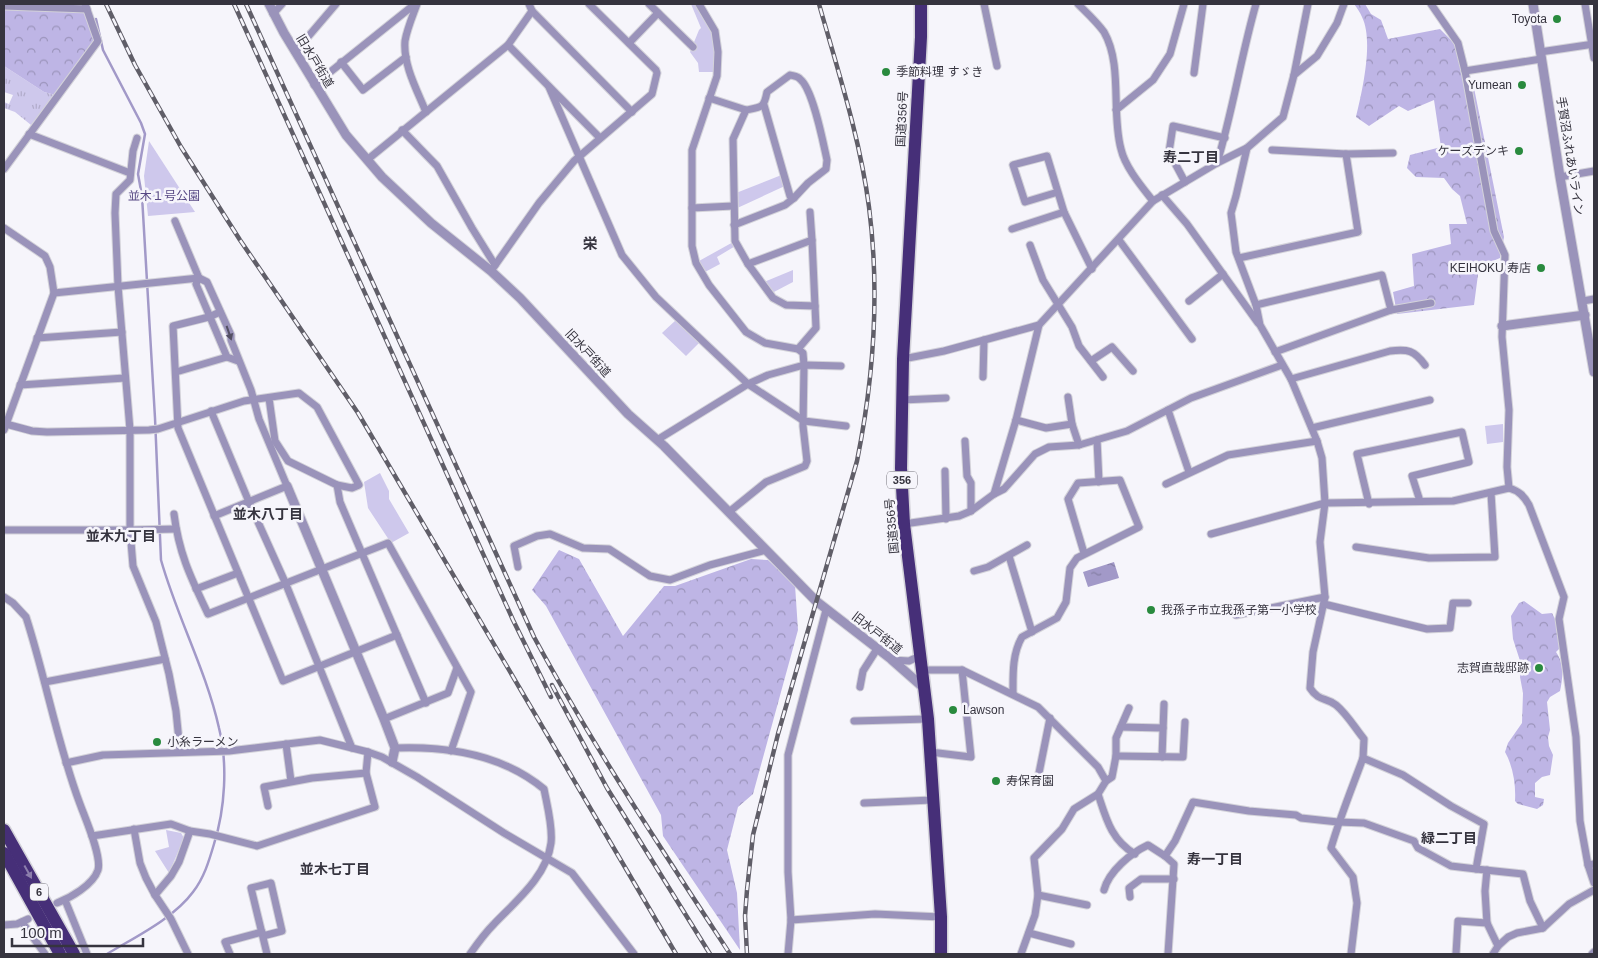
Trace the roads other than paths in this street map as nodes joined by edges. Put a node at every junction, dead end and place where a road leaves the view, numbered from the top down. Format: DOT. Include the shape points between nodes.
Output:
graph roads {
  1 [pos="269,4"];
  2 [pos="282,4"];
  3 [pos="336,4"];
  4 [pos="416,4"];
  5 [pos="589,4"];
  6 [pos="650,4"];
  7 [pos="700,4"];
  8 [pos="921,4"];
  9 [pos="984,4"];
  10 [pos="1078,4"];
  11 [pos="1184,4"];
  12 [pos="1203,4"];
  13 [pos="1256,4"];
  14 [pos="1308,4"];
  15 [pos="1344,4"];
  16 [pos="1431,4"];
  17 [pos="1533,4"];
  18 [pos="1586,4"];
  19 [pos="4,6"];
  20 [pos="86,6"];
  21 [pos="531,8"];
  22 [pos="658,13"];
  23 [pos="273,14"];
  24 [pos="629,43"];
  25 [pos="1593,44"];
  26 [pos="508,45"];
  27 [pos="693,47"];
  28 [pos="295,52"];
  29 [pos="1541,55"];
  30 [pos="406,57"];
  31 [pos="1594,58"];
  32 [pos="341,62"];
  33 [pos="997,66"];
  34 [pos="1465,71"];
  35 [pos="1194,73"];
  36 [pos="1294,75"];
  37 [pos="314,84"];
  38 [pos="549,87"];
  39 [pos="708,98"];
  40 [pos="764,104"];
  41 [pos="746,110"];
  42 [pos="1116,110"];
  43 [pos="426,112"];
  44 [pos="632,112"];
  45 [pos="402,130"];
  46 [pos="29,134"];
  47 [pos="137,138"];
  48 [pos="600,138"];
  49 [pos="1224,138"];
  50 [pos="1248,148"];
  51 [pos="1272,150"];
  52 [pos="1393,153"];
  53 [pos="1346,154"];
  54 [pos="580,156"];
  55 [pos="366,160"];
  56 [pos="1217,163"];
  57 [pos="4,168"];
  58 [pos="1594,171"];
  59 [pos="130,173"];
  60 [pos="1560,177"];
  61 [pos="1186,182"];
  62 [pos="1058,192"];
  63 [pos="1162,195"];
  64 [pos="794,198"];
  65 [pos="1153,201"];
  66 [pos="733,206"];
  67 [pos="692,208"];
  68 [pos="810,212"];
  69 [pos="1064,212"];
  70 [pos="175,222"];
  71 [pos="734,225"];
  72 [pos="4,228"];
  73 [pos="1012,229"];
  74 [pos="812,240"];
  75 [pos="1119,240"];
  76 [pos="1030,245"];
  77 [pos="1239,258"];
  78 [pos="748,264"];
  79 [pos="493,268"];
  80 [pos="1092,269"];
  81 [pos="1223,274"];
  82 [pos="199,278"];
  83 [pos="118,286"];
  84 [pos="54,293"];
  85 [pos="1594,299"];
  86 [pos="1189,301"];
  87 [pos="1583,301"];
  88 [pos="1431,302"];
  89 [pos="1058,304"];
  90 [pos="815,306"];
  91 [pos="1256,306"];
  92 [pos="1391,310"];
  93 [pos="220,312"];
  94 [pos="1584,315"];
  95 [pos="209,317"];
  96 [pos="1039,324"];
  97 [pos="1260,325"];
  98 [pos="1502,326"];
  99 [pos="122,332"];
  100 [pos="37,338"];
  101 [pos="1192,339"];
  102 [pos="984,340"];
  103 [pos="798,349"];
  104 [pos="1275,352"];
  105 [pos="226,357"];
  106 [pos="903,359"];
  107 [pos="238,361"];
  108 [pos="1092,362"];
  109 [pos="804,365"];
  110 [pos="1282,365"];
  111 [pos="1425,365"];
  112 [pos="841,366"];
  113 [pos="1133,371"];
  114 [pos="176,372"];
  115 [pos="1594,372"];
  116 [pos="983,377"];
  117 [pos="1103,377"];
  118 [pos="125,378"];
  119 [pos="1292,379"];
  120 [pos="748,384"];
  121 [pos="20,385"];
  122 [pos="1068,397"];
  123 [pos="269,398"];
  124 [pos="946,398"];
  125 [pos="252,400"];
  126 [pos="902,400"];
  127 [pos="1430,400"];
  128 [pos="1168,410"];
  129 [pos="211,411"];
  130 [pos="1016,420"];
  131 [pos="804,421"];
  132 [pos="178,422"];
  133 [pos="1072,424"];
  134 [pos="846,426"];
  135 [pos="5,427"];
  136 [pos="1312,428"];
  137 [pos="130,430"];
  138 [pos="657,440"];
  139 [pos="1097,440"];
  140 [pos="965,441"];
  141 [pos="1317,441"];
  142 [pos="1079,445"];
  143 [pos="945,470"];
  144 [pos="1189,472"];
  145 [pos="1099,482"];
  146 [pos="1166,484"];
  147 [pos="337,485"];
  148 [pos="287,486"];
  149 [pos="1509,488"];
  150 [pos="1491,493"];
  151 [pos="994,494"];
  152 [pos="1420,501"];
  153 [pos="249,502"];
  154 [pos="1325,503"];
  155 [pos="1369,504"];
  156 [pos="970,511"];
  157 [pos="729,512"];
  158 [pos="174,514"];
  159 [pos="214,516"];
  160 [pos="946,519"];
  161 [pos="904,524"];
  162 [pos="176,529"];
  163 [pos="4,530"];
  164 [pos="130,530"];
  165 [pos="1211,534"];
  166 [pos="1027,545"];
  167 [pos="1356,547"];
  168 [pos="766,550"];
  169 [pos="362,552"];
  170 [pos="1084,553"];
  171 [pos="1009,556"];
  172 [pos="518,567"];
  173 [pos="321,568"];
  174 [pos="974,571"];
  175 [pos="238,573"];
  176 [pos="284,582"];
  177 [pos="196,589"];
  178 [pos="4,597"];
  179 [pos="248,598"];
  180 [pos="1325,601"];
  181 [pos="1468,603"];
  182 [pos="826,610"];
  183 [pos="1236,615"];
  184 [pos="1032,632"];
  185 [pos="397,634"];
  186 [pos="877,649"];
  187 [pos="357,650"];
  188 [pos="920,656"];
  189 [pos="165,659"];
  190 [pos="891,660"];
  191 [pos="319,666"];
  192 [pos="457,668"];
  193 [pos="923,670"];
  194 [pos="962,670"];
  195 [pos="45,682"];
  196 [pos="860,688"];
  197 [pos="925,689"];
  198 [pos="1012,694"];
  199 [pos="426,702"];
  200 [pos="1164,704"];
  201 [pos="1129,708"];
  202 [pos="1050,718"];
  203 [pos="384,719"];
  204 [pos="928,719"];
  205 [pos="854,721"];
  206 [pos="1185,722"];
  207 [pos="1121,727"];
  208 [pos="1163,728"];
  209 [pos="286,744"];
  210 [pos="352,748"];
  211 [pos="395,748"];
  212 [pos="451,750"];
  213 [pos="180,752"];
  214 [pos="368,752"];
  215 [pos="930,752"];
  216 [pos="1116,756"];
  217 [pos="1162,757"];
  218 [pos="1362,758"];
  219 [pos="392,762"];
  220 [pos="66,763"];
  221 [pos="366,773"];
  222 [pos="1038,778"];
  223 [pos="291,781"];
  224 [pos="1106,781"];
  225 [pos="1098,794"];
  226 [pos="932,800"];
  227 [pos="864,803"];
  228 [pos="268,806"];
  229 [pos="1338,822"];
  230 [pos="134,829"];
  231 [pos="4,830"];
  232 [pos="190,832"];
  233 [pos="92,836"];
  234 [pos="4,853"];
  235 [pos="1135,854"];
  236 [pos="1165,856"];
  237 [pos="547,858"];
  238 [pos="1591,864"];
  239 [pos="1476,869"];
  240 [pos="1487,870"];
  241 [pos="1174,879"];
  242 [pos="1594,883"];
  243 [pos="1104,890"];
  244 [pos="1594,890"];
  245 [pos="154,895"];
  246 [pos="1038,896"];
  247 [pos="1130,897"];
  248 [pos="65,900"];
  249 [pos="57,903"];
  250 [pos="1087,905"];
  251 [pos="940,916"];
  252 [pos="791,920"];
  253 [pos="1487,923"];
  254 [pos="4,925"];
  255 [pos="1543,928"];
  256 [pos="1029,933"];
  257 [pos="262,934"];
  258 [pos="1071,944"];
  259 [pos="1498,946"];
  260 [pos="1594,952"];
  261 [pos="45,954"];
  262 [pos="60,954"];
  263 [pos="74,954"];
  264 [pos="87,954"];
  265 [pos="188,954"];
  266 [pos="230,954"];
  267 [pos="267,954"];
  268 [pos="470,954"];
  269 [pos="634,954"];
  270 [pos="788,954"];
  271 [pos="941,954"];
  272 [pos="1021,954"];
  273 [pos="1168,954"];
  274 [pos="1351,954"];
  275 [pos="1456,954"];
  276 [pos="1494,954"];
  277 [pos="1592,954"];
  1 -- 23 [label="street, 旧水戸街道"];
  2 -- 23 [label="street"];
  3 -- 28 [label="street"];
  4 -- 30 [label="street" via="406,39"];
  4 -- 32 [label="street"];
  5 -- 24 [label="street"];
  6 -- 22 [label="street"];
  7 -- 39 [label="street" via="714,31 718,52 717,76"];
  8 -- 106 [label="highway, 国道356号 / 356"];
  9 -- 33 [label="street"];
  10 -- 42 [label="street" via="1104,33 1115,64"];
  11 -- 42 [label="street" via="1170,54 1153,80"];
  12 -- 35 [label="street"];
  13 -- 49 [label="street"];
  14 -- 36 [label="street"];
  15 -- 36 [label="street" via="1337,23 1316,56"];
  16 -- 34 [label="street" via="1458,42"];
  17 -- 29 [label="street, 手賀沼ふれあいライン"];
  18 -- 25 [label="street"];
  19 -- 20 [label="street"];
  20 -- 46 [label="street" via="98,41"];
  21 -- 26 [label="street"];
  21 -- 44 [label="street"];
  22 -- 24 [label="street"];
  22 -- 27 [label="street"];
  23 -- 28 [label="street, 旧水戸街道"];
  24 -- 44 [label="street" via="657,73 652,94"];
  25 -- 29 [label="street"];
  25 -- 31 [label="street"];
  26 -- 38 [label="street"];
  26 -- 43 [label="street"];
  28 -- 37 [label="street, 旧水戸街道"];
  29 -- 34 [label="street"];
  29 -- 60 [label="street, 手賀沼ふれあいライン"];
  30 -- 32 [label="street" via="363,90"];
  30 -- 43 [label="street"];
  32 -- 37 [label="street"];
  34 -- 98 [label="street" via="1494,231 1505,255"];
  36 -- 50 [label="street" via="1283,117"];
  37 -- 55 [label="street, 旧水戸街道" via="346,136"];
  38 -- 48 [label="street"];
  38 -- 54 [label="street"];
  39 -- 41 [label="street"];
  39 -- 67 [label="street" via="692,150"];
  40 -- 41 [label="street"];
  40 -- 64 [label="street" via="790,196"];
  40 -- 64 [label="street" via="766,92 790,75 799,77 811,98 827,160 826,169"];
  41 -- 66 [label="street" via="732,139"];
  42 -- 65 [label="street" via="1121,150 1134,176"];
  43 -- 45 [label="street"];
  44 -- 48 [label="street"];
  45 -- 55 [label="street"];
  45 -- 79 [label="street" via="437,166"];
  46 -- 57 [label="street"];
  46 -- 59 [label="street"];
  47 -- 59 [label="street"];
  48 -- 54 [label="street"];
  49 -- 56 [label="street"];
  49 -- 61 [label="street" via="1173,126 1168,152"];
  50 -- 56 [label="street"];
  50 -- 77 [label="street" via="1231,213"];
  51 -- 53 [label="street"];
  52 -- 53 [label="street"];
  53 -- 77 [label="street" via="1358,232"];
  54 -- 79 [label="street" via="539,203"];
  54 -- 120 [label="street" via="622,255 656,297"];
  55 -- 79 [label="street, 旧水戸街道" via="431,223"];
  56 -- 61 [label="street"];
  58 -- 60 [label="street"];
  59 -- 83 [label="street" via="130,180 116,194"];
  60 -- 87 [label="street, 手賀沼ふれあいライン"];
  61 -- 63 [label="street"];
  62 -- 62 [label="street" via="1047,156 1013,165 1025,202"];
  62 -- 69 [label="street"];
  63 -- 65 [label="street"];
  63 -- 81 [label="street"];
  64 -- 71 [label="street" via="785,205"];
  65 -- 75 [label="street"];
  66 -- 67 [label="street"];
  66 -- 71 [label="street"];
  67 -- 103 [label="street" via="692,246 696,262 709,285 746,332 765,343"];
  68 -- 74 [label="street"];
  69 -- 73 [label="street"];
  69 -- 80 [label="street"];
  70 -- 82 [label="street"];
  71 -- 78 [label="street" via="735,241"];
  72 -- 84 [label="street" via="45,256"];
  74 -- 78 [label="street"];
  74 -- 90 [label="street"];
  75 -- 80 [label="street"];
  75 -- 101 [label="street"];
  76 -- 89 [label="street" via="1043,280"];
  77 -- 91 [label="street"];
  78 -- 90 [label="street" via="773,298 786,305"];
  79 -- 138 [label="street, 旧水戸街道" via="628,414"];
  80 -- 89 [label="street"];
  81 -- 86 [label="street"];
  81 -- 97 [label="street"];
  82 -- 83 [label="street"];
  82 -- 93 [label="street" via="207,282"];
  82 -- 95 [label="street" via="196,284"];
  83 -- 84 [label="street"];
  83 -- 99 [label="street"];
  84 -- 100 [label="street"];
  85 -- 87 [label="street"];
  87 -- 94 [label="street, 手賀沼ふれあいライン"];
  88 -- 92 [label="street"];
  89 -- 96 [label="street"];
  89 -- 108 [label="street" via="1079,346"];
  90 -- 103 [label="street" via="816,328"];
  91 -- 92 [label="street" via="1382,275"];
  91 -- 97 [label="street"];
  92 -- 104 [label="street"];
  93 -- 95 [label="street"];
  93 -- 107 [label="street, one-way"];
  94 -- 98 [label="street"];
  94 -- 115 [label="street, 手賀沼ふれあいライン"];
  95 -- 105 [label="street"];
  95 -- 114 [label="street" via="173,326"];
  96 -- 102 [label="street"];
  96 -- 130 [label="street"];
  97 -- 104 [label="street"];
  98 -- 149 [label="street" via="1509,410"];
  99 -- 100 [label="street"];
  99 -- 118 [label="street"];
  100 -- 121 [label="street"];
  102 -- 106 [label="street"];
  102 -- 116 [label="street"];
  103 -- 109 [label="street" via="803,353"];
  104 -- 110 [label="street"];
  105 -- 107 [label="street"];
  105 -- 114 [label="street"];
  106 -- 126 [label="highway, 国道356号 / 356"];
  107 -- 125 [label="street"];
  108 -- 113 [label="street" via="1112,347"];
  108 -- 117 [label="street"];
  109 -- 112 [label="street"];
  109 -- 120 [label="street" via="768,374"];
  109 -- 131 [label="street"];
  110 -- 119 [label="street"];
  110 -- 128 [label="street" via="1191,398"];
  111 -- 119 [label="street" via="1417,354 1404,350 1390,351"];
  114 -- 132 [label="street"];
  118 -- 121 [label="street"];
  118 -- 137 [label="street"];
  119 -- 136 [label="street"];
  120 -- 131 [label="street"];
  120 -- 138 [label="street"];
  121 -- 135 [label="street"];
  122 -- 133 [label="street"];
  123 -- 125 [label="street"];
  123 -- 147 [label="street" via="275,441 288,462"];
  123 -- 147 [label="street" via="299,393 317,407 359,485 352,488"];
  124 -- 126 [label="street"];
  125 -- 129 [label="street"];
  125 -- 148 [label="street"];
  126 -- 161 [label="highway, 国道356号 / 356"];
  127 -- 136 [label="street"];
  128 -- 139 [label="street" via="1127,431"];
  128 -- 144 [label="street"];
  129 -- 132 [label="street"];
  129 -- 153 [label="street"];
  130 -- 133 [label="street" via="1046,428"];
  130 -- 151 [label="street"];
  131 -- 134 [label="street"];
  131 -- 157 [label="street" via="805,466 766,482"];
  132 -- 137 [label="street" via="158,429"];
  132 -- 159 [label="street"];
  133 -- 142 [label="street"];
  135 -- 137 [label="street" via="47,432"];
  136 -- 141 [label="street"];
  137 -- 164 [label="street"];
  138 -- 157 [label="street, 旧水戸街道"];
  139 -- 142 [label="street"];
  139 -- 145 [label="street"];
  140 -- 156 [label="street" via="967,476 971,483"];
  141 -- 144 [label="street" via="1228,454"];
  141 -- 154 [label="street" via="1322,458"];
  142 -- 151 [label="street" via="1049,447 1035,454 1004,489"];
  143 -- 160 [label="street"];
  144 -- 146 [label="street"];
  145 -- 170 [label="street" via="1078,483 1068,499"];
  145 -- 170 [label="street" via="1120,480 1140,526"];
  147 -- 169 [label="street" via="340,502"];
  148 -- 153 [label="street"];
  148 -- 173 [label="street"];
  149 -- 150 [label="street"];
  149 -- 238 [label="street" via="1516,490 1529,505 1564,597 1559,619 1576,738 1580,821"];
  150 -- 152 [label="street" via="1453,501"];
  150 -- 167 [label="street" via="1496,557 1429,558"];
  151 -- 156 [label="street"];
  152 -- 155 [label="street"];
  152 -- 155 [label="street" via="1412,476 1469,462 1462,432 1357,454"];
  153 -- 159 [label="street"];
  153 -- 176 [label="street"];
  154 -- 155 [label="street"];
  154 -- 165 [label="street"];
  154 -- 180 [label="street" via="1320,542"];
  156 -- 160 [label="street"];
  157 -- 168 [label="street, 旧水戸街道"];
  158 -- 162 [label="street"];
  159 -- 175 [label="street"];
  160 -- 161 [label="street"];
  161 -- 188 [label="highway, 国道356号 / 356"];
  162 -- 164 [label="street"];
  162 -- 177 [label="street" via="181,552"];
  163 -- 164 [label="street"];
  164 -- 189 [label="street" via="133,566 156,622"];
  166 -- 171 [label="street"];
  168 -- 172 [label="street" via="670,580 650,576 609,549 582,548 544,534 514,546"];
  168 -- 182 [label="street, 旧水戸街道"];
  169 -- 173 [label="street"];
  169 -- 185 [label="street"];
  169 -- 192 [label="street" via="388,543"];
  170 -- 184 [label="street" via="1070,568 1066,602 1058,618"];
  171 -- 174 [label="street"];
  171 -- 184 [label="street"];
  173 -- 176 [label="street"];
  173 -- 187 [label="street"];
  175 -- 177 [label="street"];
  175 -- 179 [label="street"];
  176 -- 179 [label="street"];
  176 -- 191 [label="street"];
  177 -- 179 [label="street" via="208,614"];
  178 -- 195 [label="street" via="26,617"];
  179 -- 191 [label="street" via="283,681"];
  180 -- 181 [label="street" via="1427,629 1450,628 1453,603"];
  180 -- 183 [label="street"];
  180 -- 218 [label="street" via="1313,652 1310,688 1320,699 1334,704 1354,724 1364,739"];
  182 -- 186 [label="street, 旧水戸街道"];
  182 -- 252 [label="street" via="788,755"];
  184 -- 198 [label="street" via="1022,637 1017,650"];
  185 -- 187 [label="street"];
  185 -- 199 [label="street"];
  186 -- 190 [label="street, 旧水戸街道"];
  186 -- 196 [label="street" via="863,671"];
  187 -- 191 [label="street"];
  187 -- 203 [label="street"];
  188 -- 190 [label="street"];
  188 -- 193 [label="highway, 国道356号 / 356"];
  189 -- 195 [label="street"];
  189 -- 213 [label="street" via="176,711"];
  190 -- 197 [label="street, 旧水戸街道"];
  191 -- 210 [label="street"];
  192 -- 199 [label="street" via="448,693"];
  192 -- 212 [label="street" via="471,692"];
  193 -- 194 [label="street"];
  193 -- 197 [label="highway, 国道356号 / 356"];
  194 -- 198 [label="street"];
  194 -- 215 [label="street" via="971,757"];
  195 -- 220 [label="street"];
  197 -- 204 [label="highway, 国道356号 / 356"];
  198 -- 202 [label="street" via="1038,707"];
  199 -- 203 [label="street"];
  200 -- 208 [label="street"];
  201 -- 207 [label="street"];
  202 -- 222 [label="street"];
  202 -- 224 [label="street" via="1098,767"];
  203 -- 211 [label="street"];
  204 -- 205 [label="street"];
  204 -- 215 [label="highway, 国道356号 / 356"];
  206 -- 217 [label="street" via="1183,757"];
  207 -- 208 [label="street"];
  207 -- 216 [label="street" via="1116,738"];
  208 -- 217 [label="street"];
  209 -- 210 [label="street" via="320,740"];
  209 -- 213 [label="street" via="229,751"];
  209 -- 223 [label="street"];
  210 -- 214 [label="street"];
  211 -- 212 [label="street"];
  211 -- 219 [label="street"];
  212 -- 237 [label="street" via="476,754 511,768 544,789 551,842"];
  213 -- 220 [label="street" via="103,754"];
  214 -- 219 [label="street"];
  214 -- 221 [label="street"];
  215 -- 226 [label="highway, 国道356号 / 356"];
  216 -- 217 [label="street"];
  216 -- 224 [label="street" via="1112,777"];
  218 -- 229 [label="street"];
  218 -- 239 [label="street" via="1403,775 1484,824"];
  219 -- 237 [label="street"];
  220 -- 233 [label="street"];
  221 -- 223 [label="street"];
  221 -- 232 [label="street" via="375,807 257,846"];
  223 -- 228 [label="street" via="264,787"];
  224 -- 225 [label="street"];
  225 -- 235 [label="street" via="1112,832"];
  225 -- 246 [label="street" via="1074,809 1062,829 1034,858"];
  226 -- 227 [label="street"];
  226 -- 251 [label="highway, 国道356号 / 356"];
  229 -- 236 [label="street" via="1193,802"];
  229 -- 239 [label="street" via="1364,823 1414,841 1418,848 1452,866"];
  229 -- 274 [label="street" via="1331,848 1353,877 1356,889"];
  230 -- 232 [label="street" via="171,824"];
  230 -- 233 [label="street"];
  230 -- 245 [label="street" via="140,863"];
  231 -- 263 [label="highway, 6, one-way"];
  232 -- 245 [label="street" via="171,876"];
  233 -- 248 [label="street" via="98,870 82,889"];
  234 -- 262 [label="highway, 6"];
  235 -- 236 [label="street" via="1148,845"];
  235 -- 243 [label="street" via="1107,880"];
  236 -- 241 [label="street" via="1174,864"];
  237 -- 268 [label="street" via="521,896 493,924"];
  237 -- 269 [label="street" via="572,873"];
  238 -- 242 [label="street"];
  239 -- 240 [label="street"];
  240 -- 253 [label="street"];
  240 -- 255 [label="street" via="1523,874 1530,901"];
  241 -- 247 [label="street" via="1141,879 1129,888"];
  241 -- 273 [label="street"];
  244 -- 255 [label="street" via="1569,904"];
  245 -- 265 [label="street" via="171,919"];
  246 -- 250 [label="street"];
  246 -- 256 [label="street"];
  248 -- 249 [label="street"];
  248 -- 264 [label="street"];
  251 -- 252 [label="street" via="875,914"];
  251 -- 271 [label="highway, 国道356号 / 356"];
  252 -- 270 [label="street"];
  253 -- 259 [label="street"];
  253 -- 275 [label="street" via="1458,921"];
  254 -- 261 [label="street" via="25,920"];
  255 -- 259 [label="street" via="1517,933"];
  256 -- 258 [label="street"];
  256 -- 272 [label="street"];
  257 -- 257 [label="street" via="251,888 271,883 282,931"];
  257 -- 266 [label="street" via="225,942"];
  257 -- 267 [label="street"];
  259 -- 276 [label="street"];
  260 -- 277 [label="street"];
}
